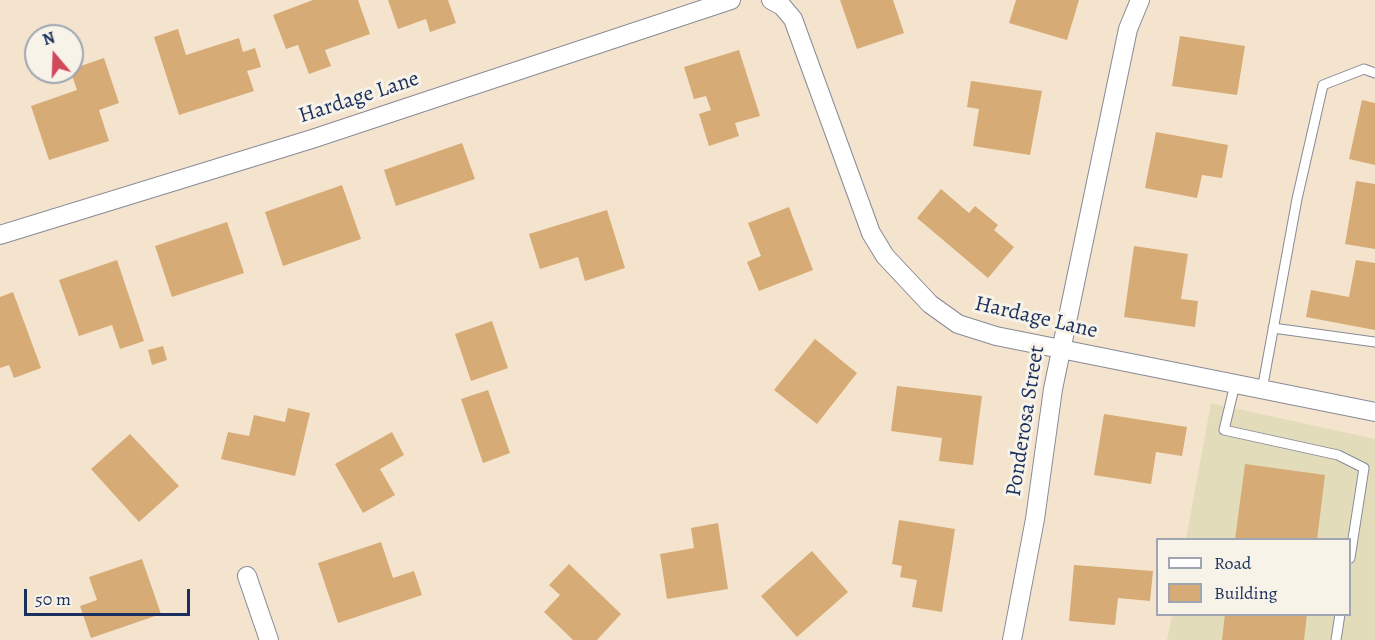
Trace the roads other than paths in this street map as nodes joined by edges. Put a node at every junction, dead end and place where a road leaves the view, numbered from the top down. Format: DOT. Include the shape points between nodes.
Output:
graph roads {
  1 [pos="731,0"];
  2 [pos="771,0"];
  3 [pos="1140,0"];
  4 [pos="1375,73"];
  5 [pos="0,235"];
  6 [pos="1274,328"];
  7 [pos="1375,342"];
  8 [pos="1061,350"];
  9 [pos="1234,384"];
  10 [pos="1262,390"];
  11 [pos="1375,412"];
  12 [pos="1364,468"];
  13 [pos="1375,471"];
  14 [pos="1351,552"];
  15 [pos="247,576"];
  16 [pos="1340,616"];
  17 [pos="268,640"];
  18 [pos="1012,640"];
  19 [pos="1336,640"];
  1 -- 5 [label="street, Hardage Lane" via="312,139"];
  2 -- 8 [label="street, Hardage Lane" via="793,19 871,233 885,256 930,304 958,324"];
  3 -- 8 [label="street, Ponderosa Street" via="1128,29"];
  4 -- 6 [label="lane" via="1364,69 1323,85"];
  6 -- 7 [label="lane"];
  6 -- 10 [label="lane"];
  8 -- 9 [label="street, Hardage Lane"];
  8 -- 18 [label="street, Ponderosa Street"];
  9 -- 10 [label="street, Hardage Lane"];
  9 -- 12 [label="lane" via="1224,430 1338,455"];
  10 -- 11 [label="street, Hardage Lane"];
  12 -- 13 [label="lane"];
  12 -- 14 [label="lane"];
  15 -- 17 [label="street"];
  16 -- 19 [label="lane"];
}
